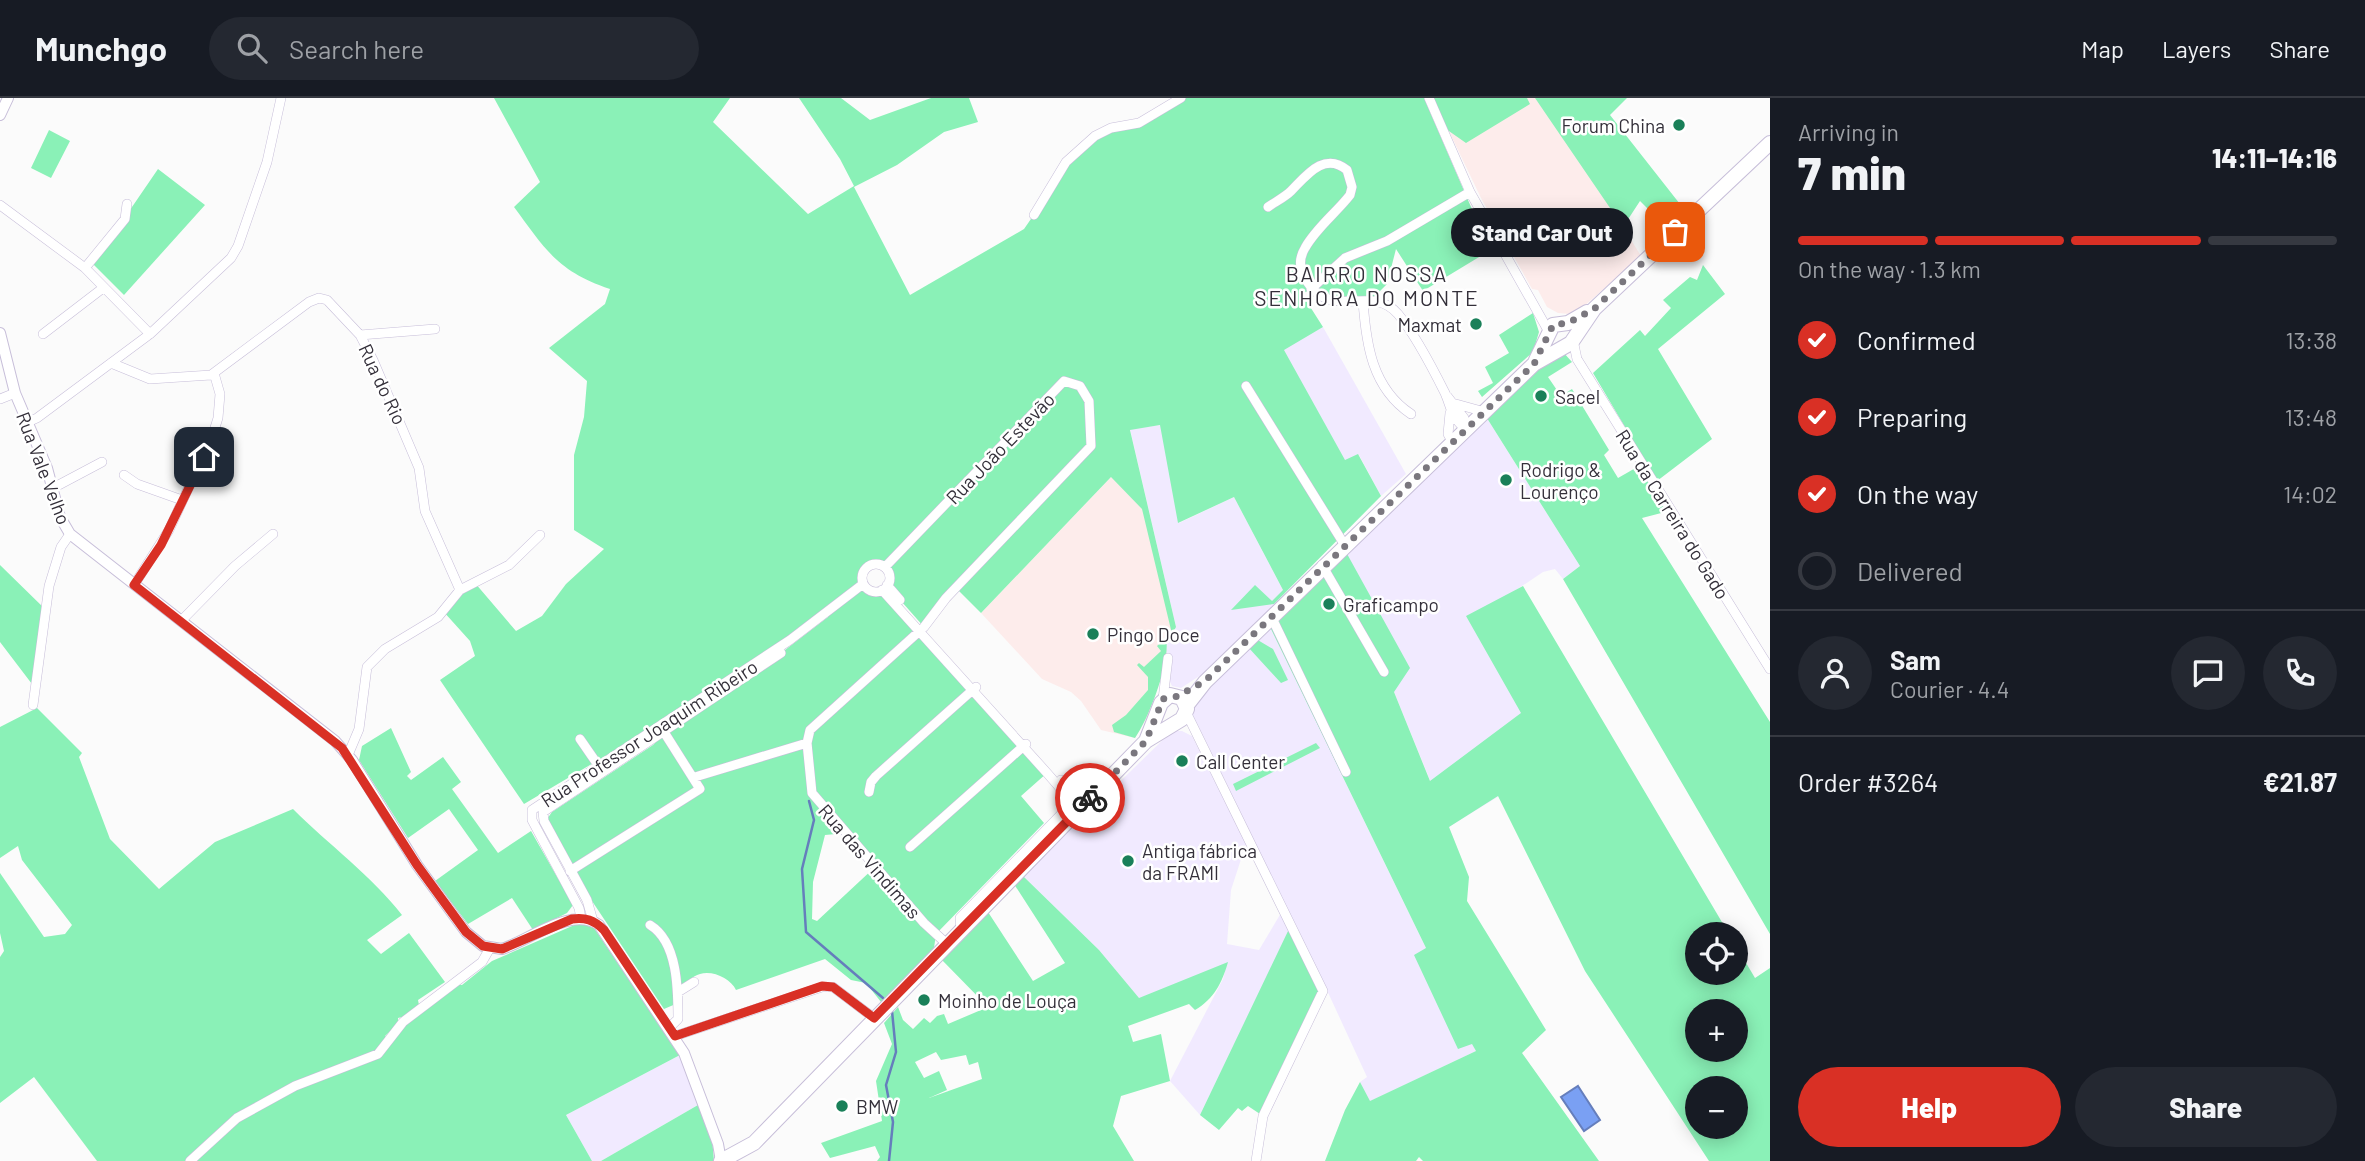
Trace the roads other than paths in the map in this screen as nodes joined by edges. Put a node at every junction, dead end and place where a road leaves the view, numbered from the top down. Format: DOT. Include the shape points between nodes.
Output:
graph roads {
  1 [pos="8,98"];
  2 [pos="281,98"];
  3 [pos="1181,98"];
  4 [pos="1429,98"];
  5 [pos="0,115"];
  6 [pos="1770,144"];
  7 [pos="1470,192"];
  8 [pos="128,204"];
  9 [pos="0,205"];
  10 [pos="1268,207"];
  11 [pos="1034,215"];
  12 [pos="85,268"];
  13 [pos="103,288"];
  14 [pos="1311,289"];
  15 [pos="1363,302"];
  16 [pos="1537,308"];
  17 [pos="435,329"];
  18 [pos="0,333"];
  19 [pos="43,334"];
  20 [pos="150,334"];
  21 [pos="360,335"];
  22 [pos="1562,335"];
  23 [pos="111,363"];
  24 [pos="214,373"];
  25 [pos="1246,386"];
  26 [pos="15,393"];
  27 [pos="1446,395"];
  28 [pos="0,399"];
  29 [pos="1456,404"];
  30 [pos="1485,412"];
  31 [pos="1411,414"];
  32 [pos="1450,414"];
  33 [pos="28,422"];
  34 [pos="1466,429"];
  35 [pos="1452,441"];
  36 [pos="102,461"];
  37 [pos="124,475"];
  38 [pos="53,488"];
  39 [pos="182,500"];
  40 [pos="70,534"];
  41 [pos="273,534"];
  42 [pos="540,535"];
  43 [pos="1344,544"];
  44 [pos="1322,565"];
  45 [pos="885,567"];
  46 [pos="134,585"];
  47 [pos="865,586"];
  48 [pos="885,588"];
  49 [pos="460,590"];
  50 [pos="1271,616"];
  51 [pos="181,621"];
  52 [pos="922,628"];
  53 [pos="1168,659"];
  54 [pos="1770,669"];
  55 [pos="1384,672"];
  56 [pos="975,688"];
  57 [pos="33,705"];
  58 [pos="1175,707"];
  59 [pos="664,732"];
  60 [pos="580,739"];
  61 [pos="1146,741"];
  62 [pos="807,743"];
  63 [pos="1026,744"];
  64 [pos="345,751"];
  65 [pos="598,765"];
  66 [pos="1346,772"];
  67 [pos="695,777"];
  68 [pos="1109,779"];
  69 [pos="869,792"];
  70 [pos="1080,795"];
  71 [pos="1069,806"];
  72 [pos="910,847"];
  73 [pos="562,852"];
  74 [pos="552,858"];
  75 [pos="572,870"];
  76 [pos="562,875"];
  77 [pos="581,918"];
  78 [pos="593,921"];
  79 [pos="650,925"];
  80 [pos="961,929"];
  81 [pos="941,939"];
  82 [pos="490,948"];
  83 [pos="694,982"];
  84 [pos="678,992"];
  85 [pos="874,1018"];
  86 [pos="672,1032"];
  87 [pos="732,1159"];
  88 [pos="190,1161"];
  89 [pos="1256,1161"];
  1 -- 5 [label="street"];
  2 -- 20 [label="street" via="267,162 238,246"];
  3 -- 11 [label="street" via="1139,123 1111,128 1088,141 1066,162"];
  4 -- 7 [label="street"];
  6 -- 22 [label="main road"];
  7 -- 14 [label="street" via="1387,241 1345,258"];
  7 -- 16 [label="street"];
  8 -- 12 [label="street" via="125,219"];
  9 -- 12 [label="street"];
  10 -- 14 [label="street" via="1320,164 1333,163 1347,170 1350,195 1304,250 1301,271"];
  12 -- 13 [label="street"];
  13 -- 19 [label="street"];
  13 -- 20 [label="street"];
  14 -- 15 [label="street" via="1325,300"];
  15 -- 27 [label="street" via="1386,304 1398,314"];
  15 -- 31 [label="street" via="1369,360 1401,407"];
  16 -- 22 [label="street, Rua da Carreira do Gado"];
  16 -- 22 [label="street"];
  17 -- 21 [label="street"];
  18 -- 26 [label="street, Rua Vale Velho"];
  20 -- 23 [label="street"];
  21 -- 24 [label="street, Rua do Rio" via="334,306 319,298"];
  21 -- 49 [label="street, Rua do Rio" via="409,441 419,468 425,511"];
  22 -- 30 [label="main road"];
  22 -- 54 [label="street, Rua da Carreira do Gado"];
  23 -- 24 [label="street" via="150,379"];
  23 -- 33 [label="street"];
  24 -- 39 [label="street" via="220,394 218,418 197,475"];
  25 -- 43 [label="street"];
  26 -- 28 [label="street"];
  26 -- 33 [label="street, Rua Vale Velho"];
  27 -- 29 [label="street"];
  27 -- 32 [label="street"];
  29 -- 30 [label="street"];
  29 -- 34 [label="street"];
  30 -- 34 [label="main road"];
  32 -- 34 [label="street"];
  32 -- 35 [label="street"];
  33 -- 38 [label="street, Rua Vale Velho"];
  34 -- 35 [label="main road"];
  35 -- 43 [label="main road"];
  36 -- 38 [label="street"];
  37 -- 39 [label="street"];
  38 -- 40 [label="street, Rua Vale Velho"];
  39 -- 46 [label="street" via="161,545"];
  40 -- 46 [label="street, Rua Vale Velho"];
  40 -- 57 [label="street" via="49,586"];
  41 -- 51 [label="street"];
  42 -- 49 [label="street" via="509,565"];
  43 -- 44 [label="main road"];
  44 -- 50 [label="main road"];
  44 -- 55 [label="street"];
  45 -- 47 [label="street" via="868,566 862,574"];
  45 -- 48 [label="street" via="889,575"];
  45 -- 52 [label="street, Rua João Estevão" via="1064,381 1080,386 1088,401 1091,446"];
  46 -- 51 [label="street, Rua Vale Velho"];
  47 -- 48 [label="street"];
  47 -- 59 [label="street, Rua Professor Joaquim Ribeiro" via="772,660"];
  47 -- 65 [label="street, Rua Professor Joaquim Ribeiro"];
  48 -- 52 [label="street"];
  49 -- 64 [label="street" via="438,617 385,649 367,667 356,740"];
  50 -- 58 [label="main road"];
  50 -- 66 [label="street"];
  51 -- 64 [label="street, Rua Vale Velho"];
  52 -- 56 [label="street"];
  52 -- 62 [label="street" via="810,730"];
  53 -- 58 [label="street" via="1165,681"];
  56 -- 63 [label="street"];
  56 -- 69 [label="street" via="876,776"];
  58 -- 61 [label="main road"];
  58 -- 61 [label="main road"];
  58 -- 89 [label="street" via="1194,730 1323,991 1263,1116"];
  59 -- 67 [label="street"];
  59 -- 73 [label="street, Rua Professor Joaquim Ribeiro" via="543,811"];
  60 -- 65 [label="street"];
  61 -- 68 [label="main road"];
  62 -- 67 [label="street"];
  62 -- 81 [label="street, Rua das Vindimas" via="812,793"];
  63 -- 70 [label="street"];
  63 -- 71 [label="street" via="1067,796"];
  63 -- 72 [label="street"];
  64 -- 82 [label="street, Rua Vale Velho" via="466,932"];
  65 -- 74 [label="street, Rua Professor Joaquim Ribeiro" via="532,810 532,820"];
  67 -- 75 [label="street" via="700,789"];
  68 -- 70 [label="street"];
  68 -- 80 [label="main road"];
  70 -- 71 [label="street"];
  71 -- 80 [label="street" via="960,918"];
  73 -- 74 [label="street"];
  73 -- 75 [label="street, Rua Professor Joaquim Ribeiro"];
  74 -- 76 [label="street, Rua Professor Joaquim Ribeiro"];
  75 -- 76 [label="street"];
  75 -- 78 [label="street, Rua Professor Joaquim Ribeiro"];
  76 -- 77 [label="street, Rua Professor Joaquim Ribeiro"];
  77 -- 78 [label="street"];
  77 -- 82 [label="street" via="512,946"];
  78 -- 86 [label="street" via="604,930"];
  79 -- 84 [label="street" via="660,933"];
  80 -- 81 [label="main road"];
  81 -- 85 [label="main road"];
  82 -- 88 [label="street" via="482,962 403,1022 378,1054 295,1086 237,1118"];
  83 -- 84 [label="street"];
  84 -- 86 [label="street" via="678,1019"];
  85 -- 86 [label="street" via="833,987 822,986"];
  85 -- 87 [label="main road" via="754,1143"];
  86 -- 87 [label="street" via="688,1061 718,1144"];
}
